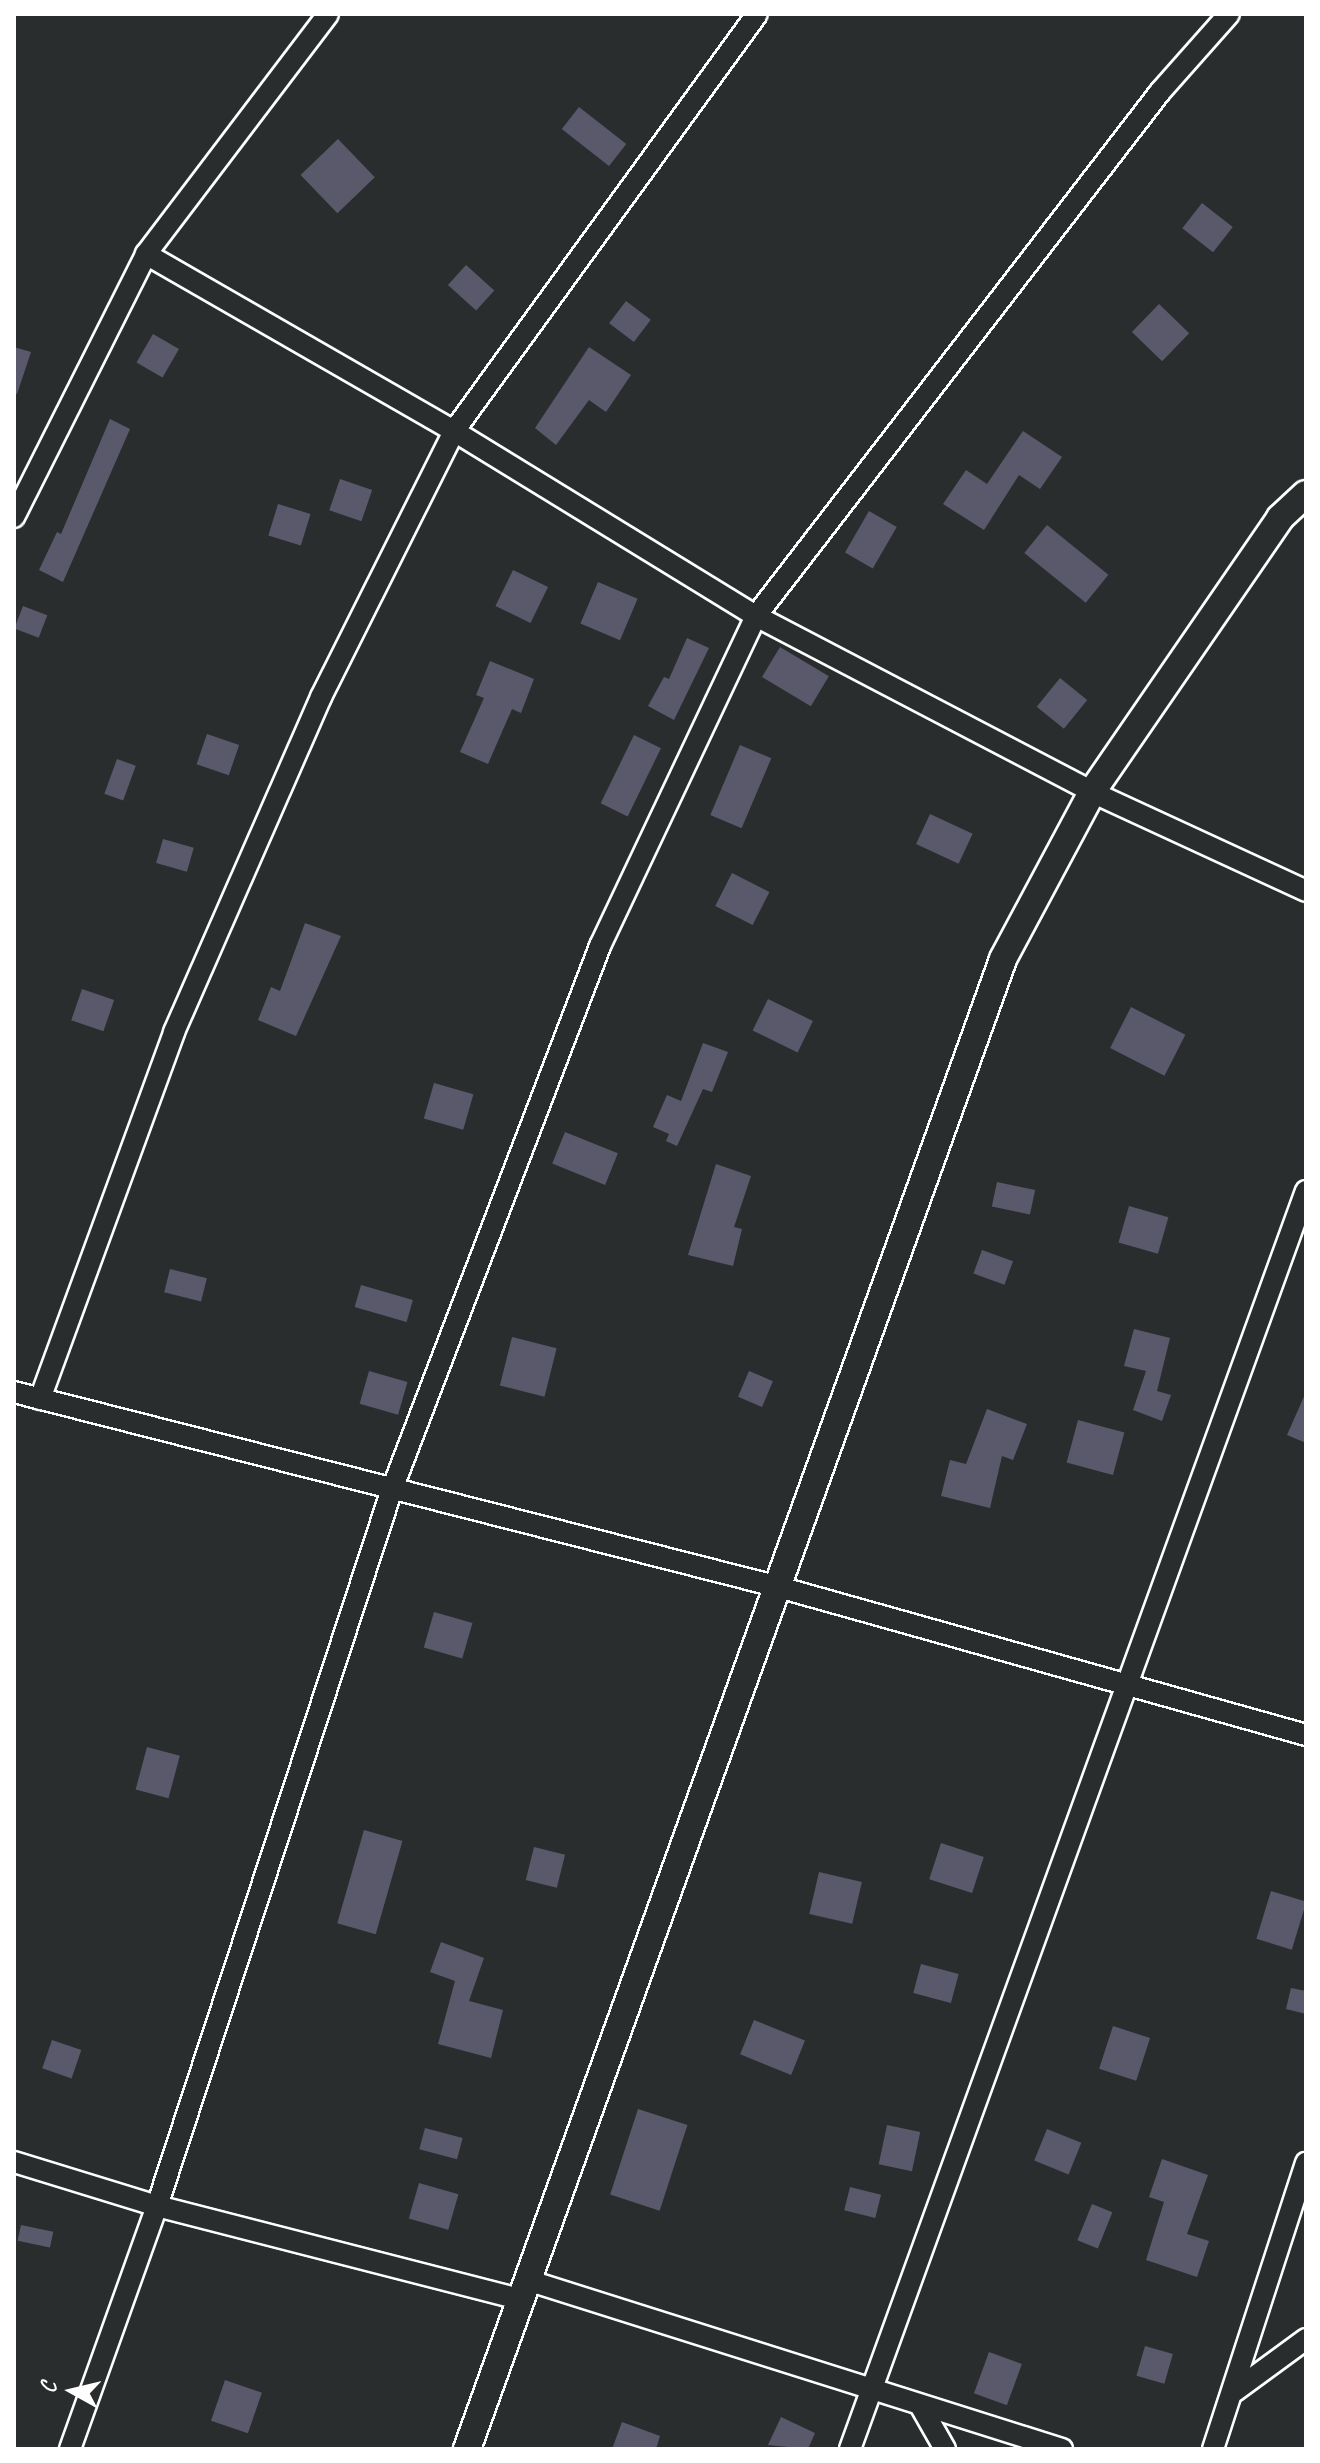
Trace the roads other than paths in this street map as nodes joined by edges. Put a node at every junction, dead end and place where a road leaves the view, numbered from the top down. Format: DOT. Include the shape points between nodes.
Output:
graph roads {
  1 [pos="328,14"];
  2 [pos="757,14"];
  3 [pos="1229,14"];
  4 [pos="146,254"];
  5 [pos="454,431"];
  6 [pos="1306,494"];
  7 [pos="14,517"];
  8 [pos="756,616"];
  9 [pos="1092,792"];
  10 [pos="1306,891"];
  11 [pos="1306,1191"];
  12 [pos="14,1392"];
  13 [pos="40,1399"];
  14 [pos="391,1492"];
  15 [pos="775,1586"];
  16 [pos="1122,1686"];
  17 [pos="1306,1735"];
  18 [pos="14,2162"];
  19 [pos="1306,2163"];
  20 [pos="157,2206"];
  21 [pos="524,2290"];
  22 [pos="1306,2339"];
  23 [pos="870,2389"];
  24 [pos="1235,2391"];
  25 [pos="920,2405"];
  26 [pos="70,2449"];
  27 [pos="467,2449"];
  28 [pos="850,2449"];
  29 [pos="945,2449"];
  30 [pos="1062,2449"];
  31 [pos="1213,2449"];
  1 -- 4 [label="street"];
  2 -- 5 [label="street"];
  3 -- 8 [label="street" via="1160,92"];
  4 -- 5 [label="street"];
  4 -- 7 [label="street"];
  5 -- 8 [label="street"];
  5 -- 13 [label="street" via="321,697 174,1032"];
  6 -- 9 [label="street" via="1280,518"];
  8 -- 9 [label="street"];
  8 -- 14 [label="street" via="600,946"];
  9 -- 10 [label="street"];
  9 -- 15 [label="street" via="1003,959"];
  11 -- 16 [label="street"];
  12 -- 13 [label="street"];
  13 -- 14 [label="street"];
  14 -- 15 [label="street"];
  14 -- 20 [label="street"];
  15 -- 16 [label="street"];
  15 -- 21 [label="street"];
  16 -- 17 [label="street"];
  16 -- 23 [label="street"];
  18 -- 20 [label="street"];
  19 -- 24 [label="street"];
  20 -- 21 [label="street"];
  20 -- 26 [label="street"];
  21 -- 23 [label="street"];
  21 -- 27 [label="street"];
  22 -- 24 [label="street"];
  23 -- 25 [label="street"];
  23 -- 28 [label="street"];
  24 -- 31 [label="street"];
  25 -- 29 [label="street"];
  25 -- 30 [label="street"];
}
